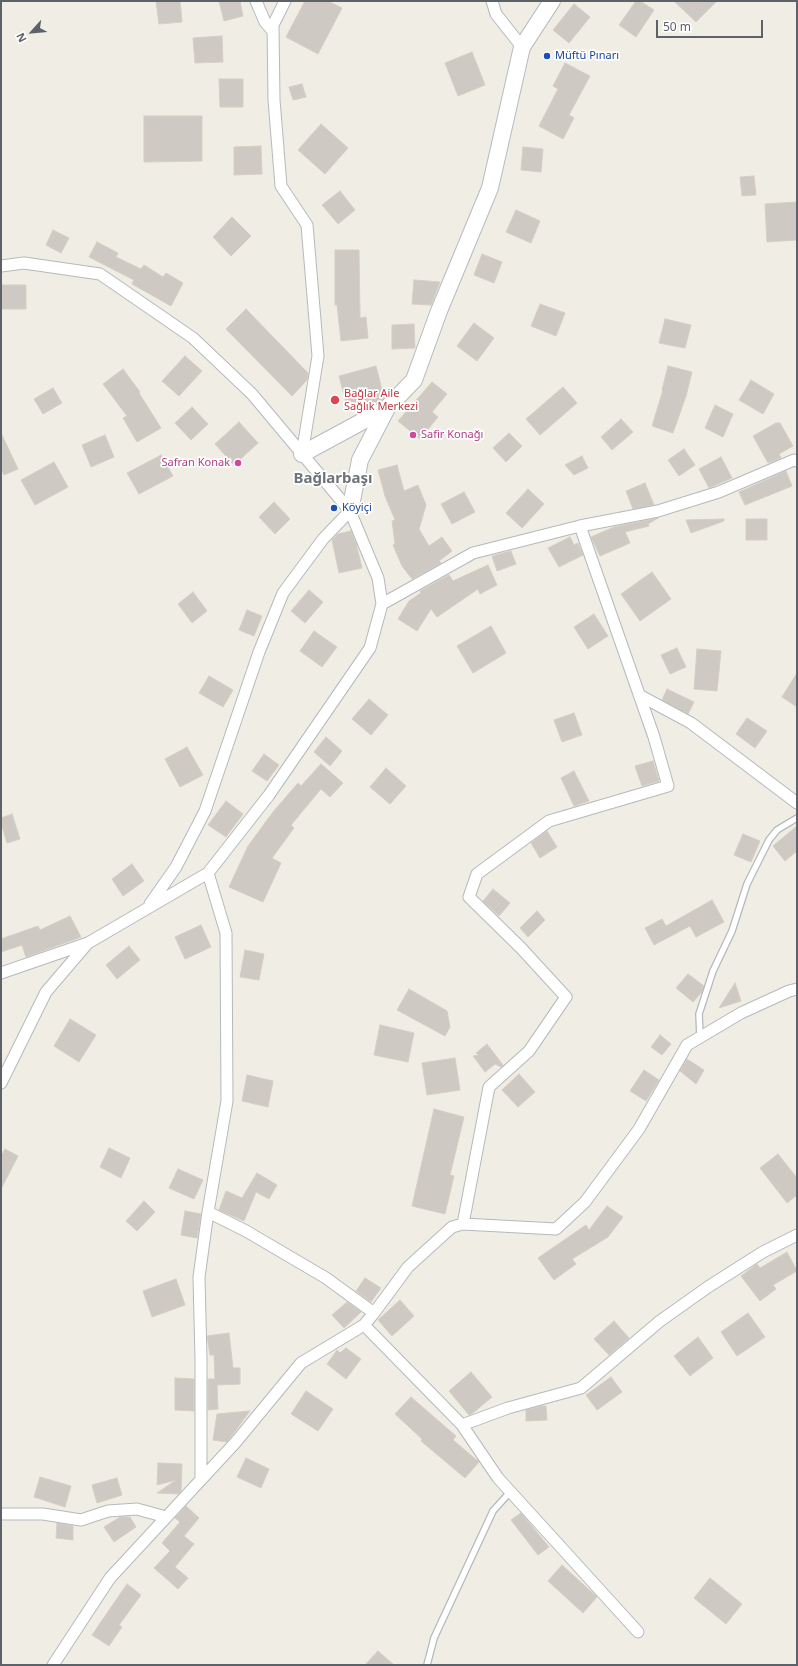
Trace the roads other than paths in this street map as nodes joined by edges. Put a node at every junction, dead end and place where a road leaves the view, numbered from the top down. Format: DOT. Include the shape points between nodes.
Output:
graph roads {
  1 [pos="256,1"];
  2 [pos="285,1"];
  3 [pos="492,1"];
  4 [pos="552,1"];
  5 [pos="273,31"];
  6 [pos="522,46"];
  7 [pos="1,266"];
  8 [pos="387,408"];
  9 [pos="302,454"];
  10 [pos="797,461"];
  11 [pos="350,511"];
  12 [pos="580,526"];
  13 [pos="382,604"];
  14 [pos="639,695"];
  15 [pos="797,803"];
  16 [pos="797,818"];
  17 [pos="208,873"];
  18 [pos="147,908"];
  19 [pos="88,943"];
  20 [pos="1,974"];
  21 [pos="797,989"];
  22 [pos="700,1038"];
  23 [pos="1,1084"];
  24 [pos="208,1212"];
  25 [pos="463,1224"];
  26 [pos="797,1235"];
  27 [pos="374,1313"];
  28 [pos="364,1325"];
  29 [pos="462,1425"];
  30 [pos="201,1478"];
  31 [pos="511,1491"];
  32 [pos="1,1514"];
  33 [pos="166,1516"];
  34 [pos="638,1632"];
  35 [pos="53,1665"];
  36 [pos="428,1665"];
  1 -- 5 [label="street" via="264,22"];
  2 -- 5 [label="street" via="273,25"];
  3 -- 6 [label="street" via="496,14"];
  4 -- 6 [label="street"];
  5 -- 9 [label="street" via="274,100 281,186 307,225 318,356"];
  6 -- 8 [label="street" via="490,188 439,311 414,380"];
  7 -- 9 [label="street" via="24,263 100,274 193,338 252,394"];
  8 -- 9 [label="street"];
  8 -- 11 [label="street" via="360,460"];
  9 -- 11 [label="street"];
  10 -- 12 [label="street" via="794,460 720,492 658,511"];
  11 -- 13 [label="street" via="378,578"];
  11 -- 18 [label="street" via="323,539 283,593 259,652 205,811 176,867"];
  12 -- 13 [label="street" via="473,553"];
  12 -- 14 [label="street"];
  13 -- 17 [label="street" via="370,648 269,795"];
  14 -- 15 [label="street" via="691,724"];
  14 -- 25 [label="street" via="668,786 549,821 477,874 469,897 566,997 528,1051 489,1087"];
  16 -- 22 [label="lane" via="777,830 768,840 747,884 732,931 713,971 699,1014"];
  17 -- 18 [label="street"];
  17 -- 24 [label="street" via="226,933 227,1101"];
  18 -- 19 [label="street"];
  19 -- 20 [label="street"];
  19 -- 23 [label="street" via="46,992"];
  21 -- 22 [label="street" via="741,1013"];
  22 -- 25 [label="street" via="688,1046 639,1129 585,1202 556,1228"];
  24 -- 27 [label="street" via="326,1278"];
  24 -- 30 [label="street" via="199,1277"];
  25 -- 27 [label="street" via="452,1227 408,1267"];
  26 -- 29 [label="street" via="763,1252 702,1291 660,1322 581,1388 508,1408"];
  27 -- 28 [label="street"];
  28 -- 29 [label="street"];
  28 -- 30 [label="street" via="301,1363 235,1443"];
  29 -- 31 [label="street" via="498,1478"];
  30 -- 33 [label="street"];
  31 -- 34 [label="street"];
  31 -- 36 [label="lane" via="493,1510 434,1638"];
  32 -- 33 [label="street" via="43,1514 81,1520 108,1511 137,1509"];
  33 -- 35 [label="street" via="110,1578"];
}
